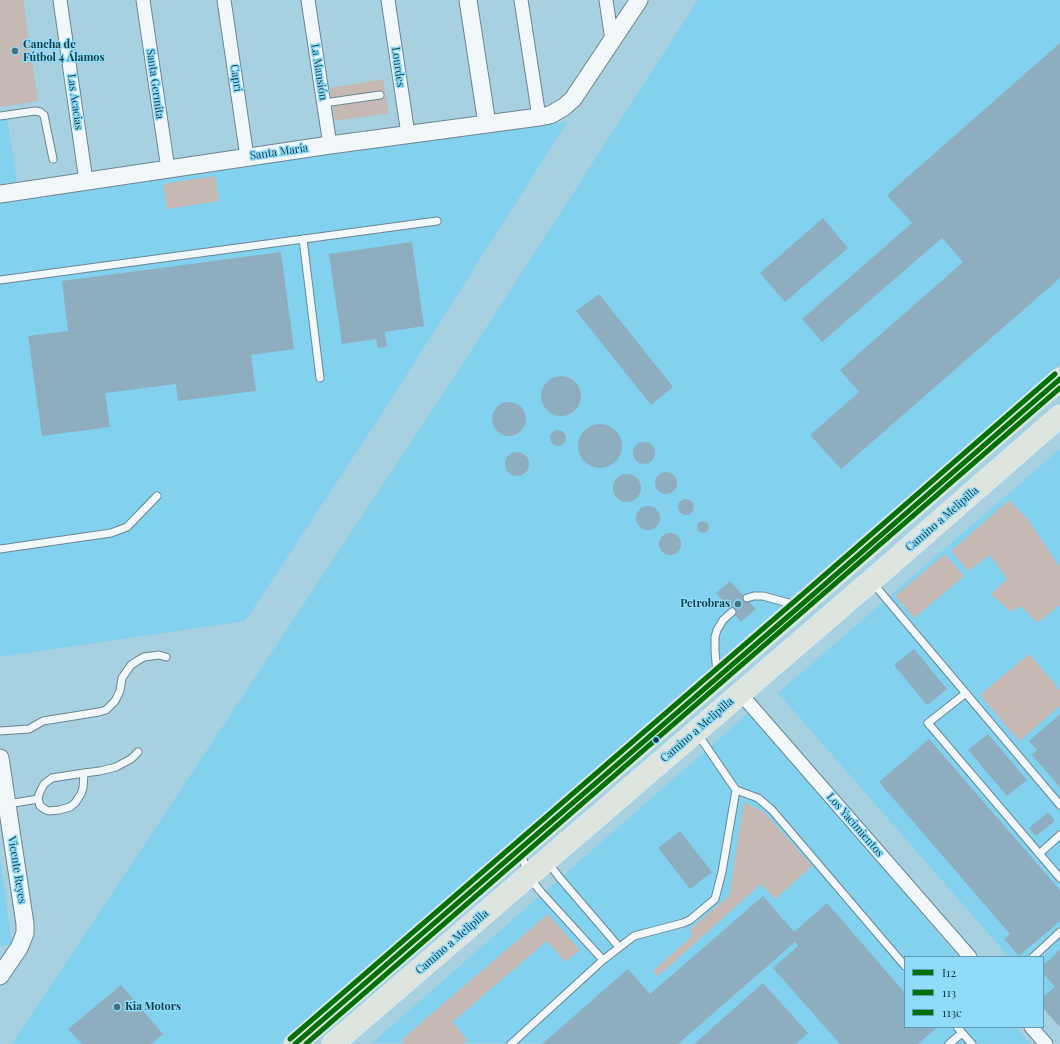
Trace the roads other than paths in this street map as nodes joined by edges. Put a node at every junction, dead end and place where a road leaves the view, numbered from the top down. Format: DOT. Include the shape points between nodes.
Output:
graph roads {
  1 [pos="60,0"];
  2 [pos="142,0"];
  3 [pos="224,0"];
  4 [pos="308,0"];
  5 [pos="388,0"];
  6 [pos="468,0"];
  7 [pos="521,0"];
  8 [pos="606,0"];
  9 [pos="639,0"];
  10 [pos="612,40"];
  11 [pos="380,95"];
  12 [pos="324,103"];
  13 [pos="0,116"];
  14 [pos="539,117"];
  15 [pos="486,124"];
  16 [pos="408,134"];
  17 [pos="330,145"];
  18 [pos="248,157"];
  19 [pos="53,158"];
  20 [pos="168,169"];
  21 [pos="86,181"];
  22 [pos="0,194"];
  23 [pos="437,221"];
  24 [pos="303,239"];
  25 [pos="0,280"];
  26 [pos="320,378"];
  27 [pos="1060,379"];
  28 [pos="1060,416"];
  29 [pos="989,441"];
  30 [pos="1007,462"];
  31 [pos="157,496"];
  32 [pos="0,548"];
  33 [pos="871,581"];
  34 [pos="747,598"];
  35 [pos="800,606"];
  36 [pos="732,612"];
  37 [pos="166,657"];
  38 [pos="718,677"];
  39 [pos="740,693"];
  40 [pos="966,693"];
  41 [pos="0,731"];
  42 [pos="696,732"];
  43 [pos="138,752"];
  44 [pos="0,758"];
  45 [pos="84,773"];
  46 [pos="736,790"];
  47 [pos="38,799"];
  48 [pos="7,804"];
  49 [pos="1060,805"];
  50 [pos="1060,836"];
  51 [pos="520,848"];
  52 [pos="1039,854"];
  53 [pos="546,860"];
  54 [pos="528,876"];
  55 [pos="1060,878"];
  56 [pos="1060,932"];
  57 [pos="619,947"];
  58 [pos="969,956"];
  59 [pos="1034,956"];
  60 [pos="603,960"];
  61 [pos="904,965"];
  62 [pos="0,976"];
  63 [pos="1032,1028"];
  64 [pos="960,1030"];
  65 [pos="332,1037"];
  66 [pos="295,1044"];
  67 [pos="511,1044"];
  68 [pos="949,1044"];
  69 [pos="972,1044"];
  70 [pos="1046,1044"];
  1 -- 21 [label="street, Las Acacias"];
  2 -- 20 [label="street, Santa Germita"];
  3 -- 18 [label="street, Capri"];
  4 -- 12 [label="street, La Mansión"];
  5 -- 16 [label="street, Lourdes"];
  6 -- 15 [label="street"];
  7 -- 14 [label="street"];
  8 -- 10 [label="street"];
  9 -- 10 [label="street, Santa María"];
  10 -- 14 [label="street, Santa María" via="573,99 550,115"];
  11 -- 12 [label="lane"];
  12 -- 17 [label="street, La Mansión"];
  13 -- 19 [label="lane" via="40,112 44,116"];
  14 -- 15 [label="street, Santa María"];
  15 -- 16 [label="street, Santa María"];
  16 -- 17 [label="street, Santa María"];
  17 -- 18 [label="street, Santa María"];
  18 -- 20 [label="street, Santa María"];
  20 -- 21 [label="street, Santa María"];
  21 -- 22 [label="street, Santa María"];
  23 -- 24 [label="lane"];
  24 -- 25 [label="lane"];
  24 -- 26 [label="lane"];
  27 -- 29 [label="main road, Camino a Melipilla"];
  28 -- 30 [label="main road, Camino a Melipilla"];
  29 -- 30 [label="main road"];
  29 -- 35 [label="main road, Camino a Melipilla"];
  30 -- 33 [label="main road, Camino a Melipilla"];
  31 -- 32 [label="lane" via="127,527 111,533"];
  33 -- 39 [label="main road, Camino a Melipilla"];
  33 -- 40 [label="lane"];
  34 -- 35 [label="lane" via="763,596"];
  35 -- 38 [label="main road, Camino a Melipilla"];
  36 -- 38 [label="lane" via="723,620 715,636 714,651"];
  37 -- 41 [label="lane" via="144,657 131,665 122,678 115,701 106,710 43,721 28,729"];
  38 -- 51 [label="main road, Camino a Melipilla"];
  39 -- 42 [label="main road, Camino a Melipilla"];
  39 -- 58 [label="street, Los Yacimientos"];
  40 -- 49 [label="lane"];
  40 -- 52 [label="lane" via="928,723"];
  42 -- 46 [label="lane"];
  42 -- 53 [label="main road, Camino a Melipilla"];
  43 -- 45 [label="lane" via="116,767"];
  44 -- 48 [label="street, Vicente Reyes"];
  45 -- 47 [label="lane" via="52,778 41,788"];
  45 -- 47 [label="lane" via="81,794 70,806 59,810 46,810 40,806"];
  46 -- 57 [label="lane" via="715,899 690,920 634,936"];
  46 -- 61 [label="lane" via="758,798 772,810"];
  47 -- 48 [label="lane"];
  48 -- 62 [label="street, Vicente Reyes" via="25,933 19,948"];
  50 -- 52 [label="lane"];
  51 -- 54 [label="lane"];
  51 -- 65 [label="main road, Camino a Melipilla"];
  52 -- 55 [label="lane"];
  53 -- 54 [label="main road, Camino a Melipilla"];
  53 -- 57 [label="lane"];
  54 -- 60 [label="lane"];
  54 -- 65 [label="main road, Camino a Melipilla"];
  56 -- 59 [label="lane"];
  57 -- 60 [label="lane"];
  60 -- 67 [label="lane"];
  63 -- 70 [label="street"];
  64 -- 68 [label="lane"];
  64 -- 69 [label="lane"];
  65 -- 66 [label="main road, Camino a Melipilla"];
}
